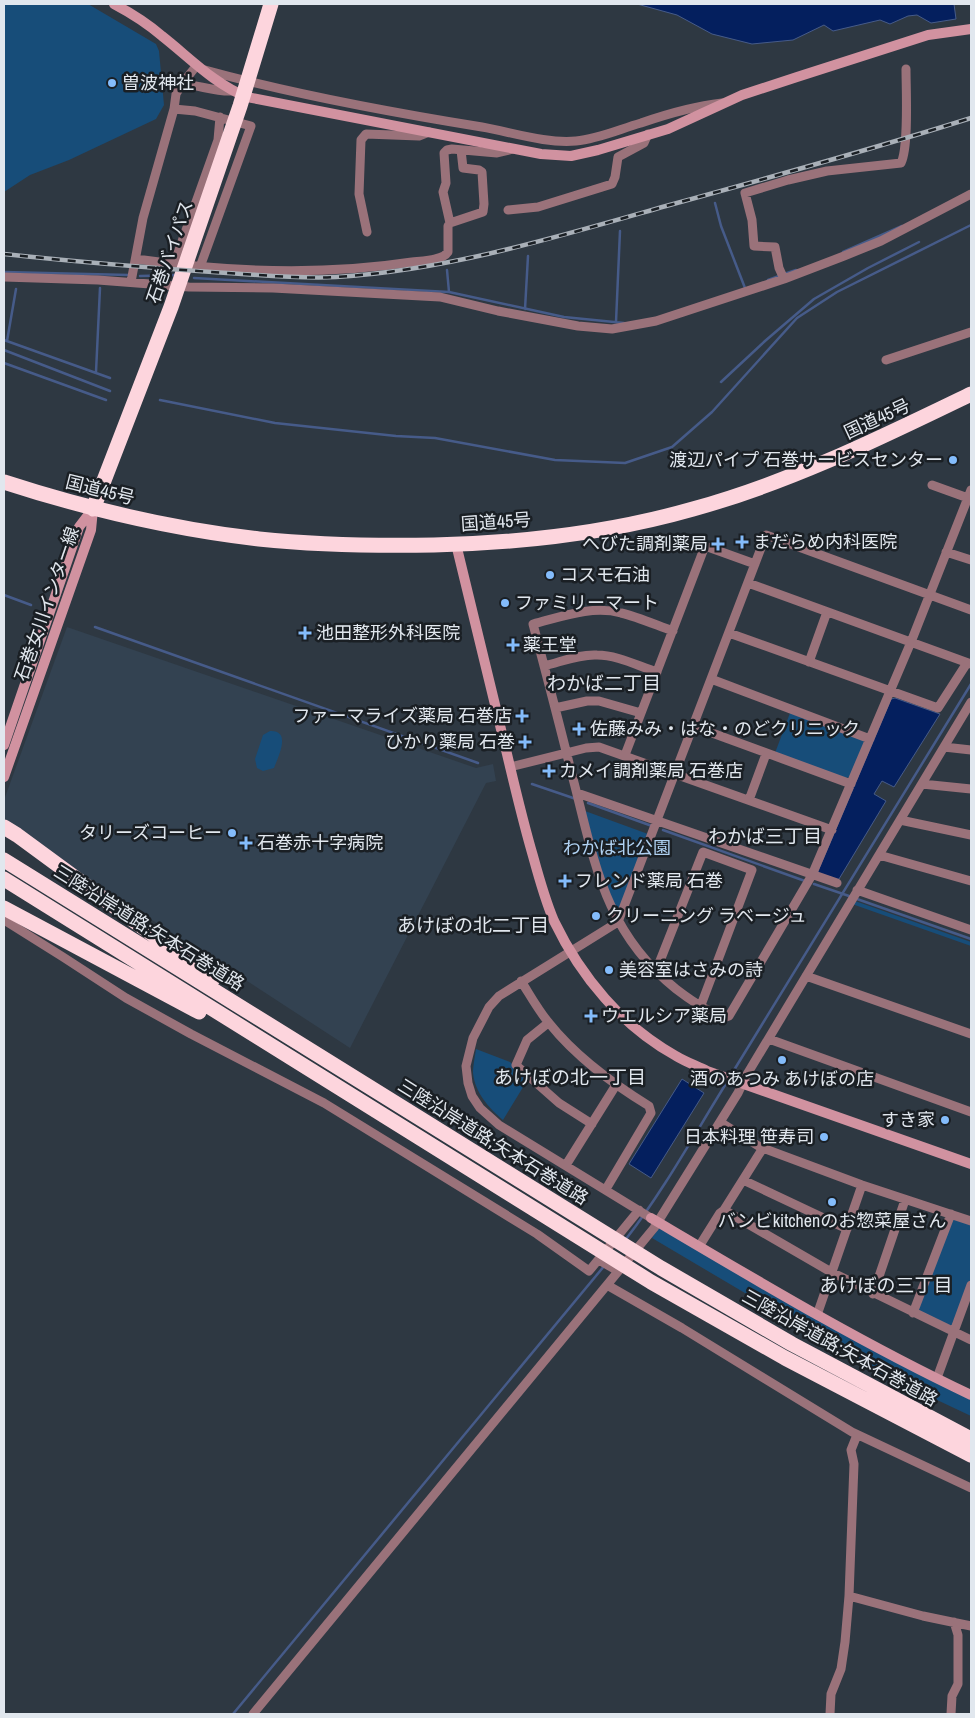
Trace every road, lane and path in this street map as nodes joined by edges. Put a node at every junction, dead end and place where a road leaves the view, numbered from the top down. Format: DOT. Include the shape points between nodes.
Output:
graph roads {
  1 [pos="114,4"];
  2 [pos="272,4"];
  3 [pos="971,29"];
  4 [pos="200,67"];
  5 [pos="906,69"];
  6 [pos="182,84"];
  7 [pos="232,91"];
  8 [pos="727,102"];
  9 [pos="174,109"];
  10 [pos="220,117"];
  11 [pos="429,132"];
  12 [pos="648,134"];
  13 [pos="513,149"];
  14 [pos="461,150"];
  15 [pos="971,194"];
  16 [pos="508,210"];
  17 [pos="450,223"];
  18 [pos="367,232"];
  19 [pos="136,259"];
  20 [pos="174,264"];
  21 [pos="200,267"];
  22 [pos="782,276"];
  23 [pos="4,277"];
  24 [pos="131,282"];
  25 [pos="971,332"];
  26 [pos="886,360"];
  27 [pos="971,394"];
  28 [pos="4,482"];
  29 [pos="932,485"];
  30 [pos="969,501"];
  31 [pos="93,509"];
  32 [pos="456,544"];
  33 [pos="946,552"];
  34 [pos="971,560"];
  35 [pos="756,564"];
  36 [pos="748,583"];
  37 [pos="930,594"];
  38 [pos="971,610"];
  39 [pos="827,612"];
  40 [pos="673,630"];
  41 [pos="729,633"];
  42 [pos="912,642"];
  43 [pos="809,662"];
  44 [pos="969,663"];
  45 [pos="544,666"];
  46 [pos="657,672"];
  47 [pos="711,679"];
  48 [pos="890,691"];
  49 [pos="970,707"];
  50 [pos="555,708"];
  51 [pos="641,713"];
  52 [pos="693,726"];
  53 [pos="870,739"];
  54 [pos="4,745"];
  55 [pos="944,747"];
  56 [pos="971,750"];
  57 [pos="566,752"];
  58 [pos="766,754"];
  59 [pos="626,755"];
  60 [pos="510,767"];
  61 [pos="675,774"];
  62 [pos="4,777"];
  63 [pos="851,784"];
  64 [pos="922,784"];
  65 [pos="971,789"];
  66 [pos="577,793"];
  67 [pos="749,800"];
  68 [pos="658,820"];
  69 [pos="900,820"];
  70 [pos="4,827"];
  71 [pos="832,830"];
  72 [pos="971,835"];
  73 [pos="879,855"];
  74 [pos="4,860"];
  75 [pos="812,875"];
  76 [pos="4,879"];
  77 [pos="971,881"];
  78 [pos="837,883"];
  79 [pos="857,890"];
  80 [pos="4,908"];
  81 [pos="4,920"];
  82 [pos="618,922"];
  83 [pos="971,930"];
  84 [pos="570,952"];
  85 [pos="656,971"];
  86 [pos="806,976"];
  87 [pos="521,981"];
  88 [pos="701,1005"];
  89 [pos="548,1023"];
  90 [pos="971,1034"];
  91 [pos="769,1038"];
  92 [pos="296,1041"];
  93 [pos="738,1082"];
  94 [pos="616,1085"];
  95 [pos="971,1112"];
  96 [pos="379,1113"];
  97 [pos="720,1122"];
  98 [pos="592,1124"];
  99 [pos="763,1148"];
  100 [pos="971,1164"];
  101 [pos="566,1166"];
  102 [pos="743,1180"];
  103 [pos="862,1185"];
  104 [pos="606,1189"];
  105 [pos="905,1200"];
  106 [pos="724,1210"];
  107 [pos="951,1214"];
  108 [pos="648,1216"];
  109 [pos="971,1221"];
  110 [pos="847,1229"];
  111 [pos="700,1245"];
  112 [pos="599,1260"];
  113 [pos="618,1271"];
  114 [pos="831,1272"];
  115 [pos="607,1285"];
  116 [pos="971,1285"];
  117 [pos="873,1294"];
  118 [pos="913,1313"];
  119 [pos="817,1315"];
  120 [pos="954,1332"];
  121 [pos="971,1340"];
  122 [pos="938,1378"];
  123 [pos="971,1395"];
  124 [pos="857,1435"];
  125 [pos="971,1439"];
  126 [pos="971,1455"];
  127 [pos="971,1488"];
  128 [pos="849,1596"];
  129 [pos="954,1622"];
  130 [pos="971,1626"];
  131 [pos="253,1714"];
  132 [pos="830,1714"];
  133 [pos="951,1714"];
  1 -- 4 [label="street" via="139,18"];
  2 -- 31 [label="highway, 石巻バイパス" via="171,307"];
  3 -- 8 [label="street" via="928,36"];
  4 -- 6 [label="street"];
  4 -- 7 [label="street"];
  4 -- 8 [label="street" via="262,86 548,140 576,141 709,104"];
  5 -- 22 [label="street" via="905,143 901,163 827,171 745,194 754,246 775,247"];
  6 -- 7 [label="street" via="220,92"];
  6 -- 9 [label="street" via="176,94"];
  7 -- 11 [label="street" via="246,97"];
  8 -- 12 [label="street" via="668,129"];
  9 -- 10 [label="street"];
  9 -- 19 [label="street" via="143,218"];
  10 -- 20 [label="street" via="218,140"];
  10 -- 21 [label="street" via="251,126"];
  11 -- 13 [label="street"];
  11 -- 18 [label="street" via="419,136 366,134 361,140 359,194"];
  12 -- 13 [label="street" via="571,156"];
  12 -- 16 [label="street" via="644,143 618,157 612,184 543,206"];
  13 -- 14 [label="street" via="497,153"];
  14 -- 17 [label="street" via="444,153 446,183 443,192"];
  14 -- 17 [label="street" via="463,168 482,172 483,212"];
  15 -- 22 [label="street" via="880,241"];
  17 -- 21 [label="street" via="446,255 427,260 330,271"];
  19 -- 20 [label="street"];
  19 -- 24 [label="street"];
  20 -- 21 [label="street"];
  22 -- 24 [label="street" via="656,321 612,329 578,326 440,297"];
  23 -- 24 [label="street"];
  25 -- 26 [label="street"];
  27 -- 32 [label="highway, 国道45号" via="796,476 691,510 575,534"];
  28 -- 31 [label="highway, 国道45号"];
  29 -- 30 [label="street"];
  30 -- 33 [label="street"];
  31 -- 32 [label="highway, 国道45号" via="259,539 342,545"];
  31 -- 54 [label="street, 石巻女川インター線" via="79,528"];
  31 -- 62 [label="street, 石巻女川インター線" via="91,530"];
  32 -- 60 [label="street"];
  33 -- 34 [label="street"];
  33 -- 37 [label="street"];
  35 -- 36 [label="street"];
  35 -- 37 [label="street" via="766,535"];
  35 -- 40 [label="street" via="705,546"];
  36 -- 39 [label="street"];
  36 -- 41 [label="street"];
  37 -- 38 [label="street"];
  37 -- 42 [label="street"];
  39 -- 42 [label="street"];
  39 -- 43 [label="street"];
  40 -- 45 [label="street" via="605,610 576,613 533,624"];
  40 -- 46 [label="street"];
  41 -- 43 [label="street"];
  41 -- 47 [label="street"];
  42 -- 44 [label="street"];
  42 -- 48 [label="street"];
  43 -- 48 [label="street"];
  44 -- 48 [label="street" via="938,708"];
  45 -- 46 [label="street" via="598,654"];
  45 -- 50 [label="street"];
  46 -- 51 [label="street"];
  47 -- 52 [label="street"];
  47 -- 53 [label="street"];
  48 -- 53 [label="street"];
  49 -- 55 [label="street"];
  50 -- 51 [label="street" via="599,701"];
  50 -- 57 [label="street"];
  51 -- 59 [label="street"];
  52 -- 58 [label="street"];
  52 -- 61 [label="street"];
  53 -- 63 [label="street"];
  55 -- 56 [label="street"];
  55 -- 64 [label="street"];
  57 -- 59 [label="street" via="599,747"];
  57 -- 60 [label="street"];
  57 -- 66 [label="street"];
  58 -- 63 [label="street"];
  58 -- 67 [label="street"];
  59 -- 61 [label="street"];
  60 -- 84 [label="street" via="541,885"];
  61 -- 67 [label="street"];
  61 -- 68 [label="street"];
  63 -- 71 [label="street"];
  64 -- 65 [label="street"];
  64 -- 69 [label="street"];
  66 -- 68 [label="street"];
  66 -- 82 [label="street" via="602,887"];
  67 -- 71 [label="street"];
  68 -- 75 [label="street"];
  68 -- 82 [label="street"];
  69 -- 72 [label="street"];
  69 -- 73 [label="street"];
  70 -- 92 [label="highway"];
  71 -- 75 [label="street"];
  73 -- 77 [label="street"];
  73 -- 79 [label="street"];
  74 -- 92 [label="highway, 三陸沿岸道路;矢本石巻道路"];
  75 -- 78 [label="street"];
  75 -- 88 [label="street" via="729,1016 723,1017"];
  76 -- 96 [label="highway, 三陸沿岸道路;矢本石巻道路"];
  79 -- 83 [label="street"];
  79 -- 86 [label="street"];
  80 -- 96 [label="highway"];
  81 -- 112 [label="street" via="126,998 324,1102 537,1234 589,1271"];
  82 -- 84 [label="street"];
  82 -- 85 [label="street"];
  84 -- 87 [label="street"];
  84 -- 93 [label="street" via="620,1014 649,1039 677,1056"];
  85 -- 88 [label="street"];
  85 -- 88 [label="street" via="703,852 752,870"];
  86 -- 90 [label="street"];
  86 -- 91 [label="street"];
  87 -- 89 [label="street"];
  87 -- 101 [label="street" via="498,996 489,1007 469,1049 468,1083 472,1096 490,1118"];
  89 -- 94 [label="street"];
  89 -- 98 [label="street" via="527,1040 516,1065 559,1103"];
  91 -- 93 [label="street"];
  91 -- 95 [label="street"];
  92 -- 125 [label="highway, 三陸沿岸道路;矢本石巻道路" via="660,1268 792,1344"];
  93 -- 97 [label="street" via="738,1093"];
  93 -- 100 [label="street"];
  94 -- 98 [label="street"];
  94 -- 104 [label="street" via="649,1106 651,1113"];
  96 -- 126 [label="highway, 三陸沿岸道路;矢本石巻道路" via="651,1282 785,1358"];
  97 -- 99 [label="street"];
  97 -- 108 [label="street"];
  98 -- 101 [label="street"];
  99 -- 102 [label="street"];
  99 -- 103 [label="street"];
  101 -- 104 [label="street"];
  102 -- 106 [label="street"];
  102 -- 110 [label="street"];
  103 -- 105 [label="street"];
  103 -- 110 [label="street"];
  104 -- 108 [label="street"];
  105 -- 107 [label="street"];
  105 -- 117 [label="street"];
  106 -- 111 [label="street"];
  106 -- 114 [label="street"];
  107 -- 109 [label="street"];
  107 -- 118 [label="street"];
  108 -- 111 [label="street"];
  108 -- 112 [label="street"];
  108 -- 113 [label="street" via="654,1228"];
  110 -- 114 [label="street"];
  111 -- 119 [label="street"];
  112 -- 113 [label="street"];
  113 -- 115 [label="street"];
  114 -- 117 [label="street"];
  114 -- 119 [label="street"];
  115 -- 124 [label="street"];
  115 -- 131 [label="street"];
  116 -- 120 [label="street"];
  117 -- 118 [label="street"];
  118 -- 120 [label="street"];
  119 -- 122 [label="street"];
  120 -- 121 [label="street"];
  120 -- 122 [label="street"];
  122 -- 123 [label="street"];
  124 -- 127 [label="street"];
  124 -- 128 [label="street" via="851,1450 854,1464"];
  128 -- 129 [label="street"];
  128 -- 132 [label="street" via="841,1669 831,1694"];
  129 -- 130 [label="street"];
  129 -- 133 [label="street" via="958,1635 958,1684 952,1696"];
}
